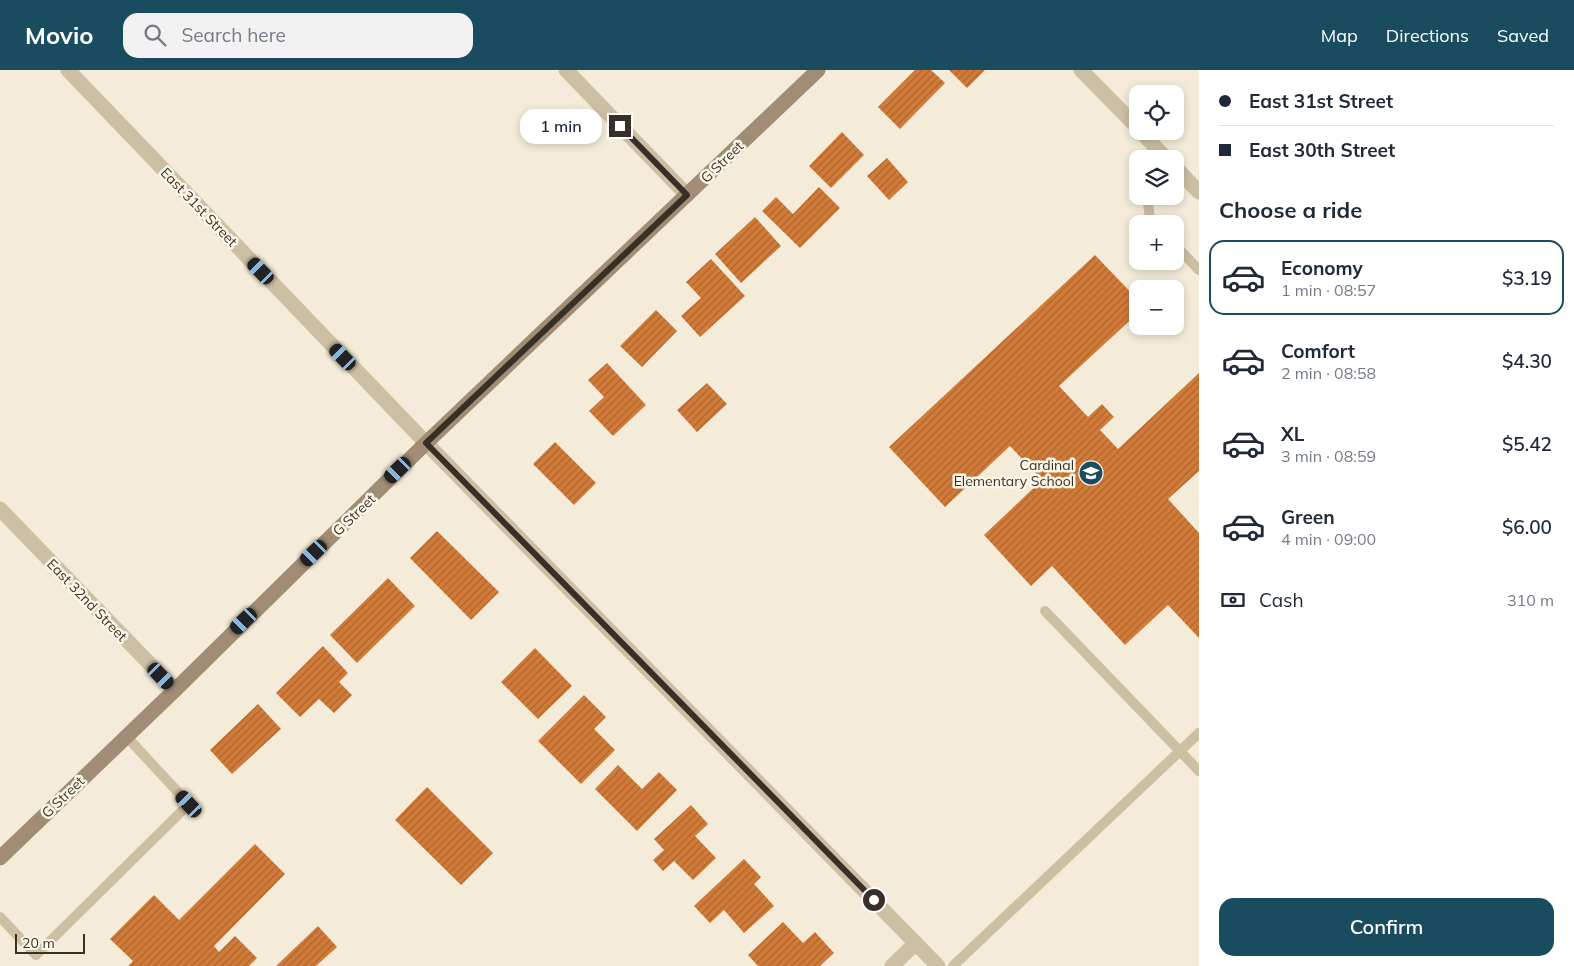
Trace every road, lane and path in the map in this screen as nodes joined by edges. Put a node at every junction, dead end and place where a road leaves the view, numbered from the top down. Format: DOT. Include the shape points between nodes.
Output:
graph roads {
  1 [pos="68,70"];
  2 [pos="566,70"];
  3 [pos="818,70"];
  4 [pos="1081,70"];
  5 [pos="1129,119"];
  6 [pos="1147,140"];
  7 [pos="1155,150"];
  8 [pos="1184,176"];
  9 [pos="1199,192"];
  10 [pos="687,195"];
  11 [pos="1184,254"];
  12 [pos="1199,270"];
  13 [pos="426,443"];
  14 [pos="0,509"];
  15 [pos="1045,611"];
  16 [pos="175,690"];
  17 [pos="1199,733"];
  18 [pos="126,736"];
  19 [pos="1180,751"];
  20 [pos="1199,771"];
  21 [pos="0,858"];
  22 [pos="0,917"];
  23 [pos="916,943"];
  24 [pos="892,966"];
  25 [pos="938,966"];
  26 [pos="953,966"];
  1 -- 13 [label="street, East 31st Street"];
  2 -- 10 [label="street"];
  3 -- 10 [label="main road, G Street"];
  4 -- 5 [label="street"];
  6 -- 7 [label="street"];
  8 -- 9 [label="street"];
  10 -- 13 [label="main road, G Street"];
  11 -- 12 [label="lane"];
  13 -- 16 [label="main road, G Street"];
  13 -- 23 [label="street, East 31st Street"];
  14 -- 16 [label="street, East 32nd Street"];
  15 -- 19 [label="lane"];
  16 -- 18 [label="main road, G Street"];
  17 -- 19 [label="lane"];
  18 -- 21 [label="main road, G Street"];
  18 -- 22 [label="lane" via="189,804 36,955"];
  19 -- 20 [label="lane"];
  19 -- 26 [label="lane"];
  23 -- 24 [label="street"];
  23 -- 25 [label="street, East 31st Street"];
}
